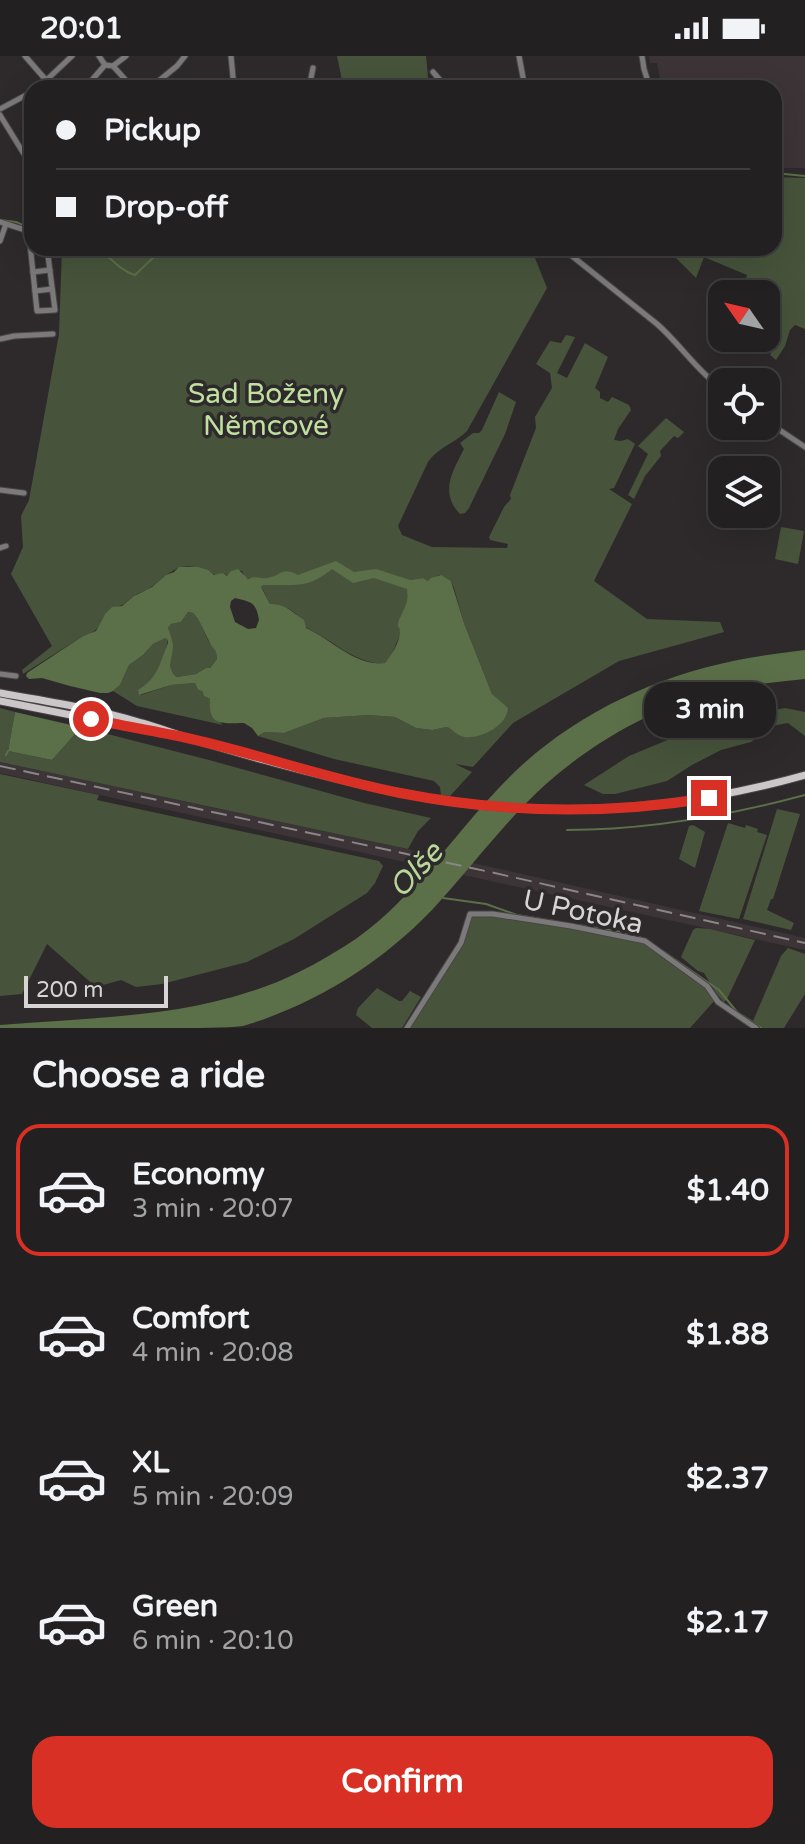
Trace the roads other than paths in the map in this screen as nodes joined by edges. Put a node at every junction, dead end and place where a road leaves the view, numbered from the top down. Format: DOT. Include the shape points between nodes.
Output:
graph roads {
  1 [pos="25,56"];
  2 [pos="72,56"];
  3 [pos="99,56"];
  4 [pos="126,56"];
  5 [pos="185,56"];
  6 [pos="231,56"];
  7 [pos="519,56"];
  8 [pos="642,56"];
  9 [pos="105,65"];
  10 [pos="113,66"];
  11 [pos="313,68"];
  12 [pos="433,72"];
  13 [pos="46,80"];
  14 [pos="92,80"];
  15 [pos="126,80"];
  16 [pos="160,80"];
  17 [pos="233,80"];
  18 [pos="311,80"];
  19 [pos="440,80"];
  20 [pos="524,80"];
  21 [pos="647,80"];
  22 [pos="24,96"];
  23 [pos="0,109"];
  24 [pos="0,115"];
  25 [pos="24,154"];
  26 [pos="3,223"];
  27 [pos="24,231"];
  28 [pos="0,241"];
  29 [pos="31,256"];
  30 [pos="48,256"];
  31 [pos="572,256"];
  32 [pos="50,270"];
  33 [pos="33,272"];
  34 [pos="52,289"];
  35 [pos="35,291"];
  36 [pos="53,334"];
  37 [pos="0,339"];
  38 [pos="708,378"];
  39 [pos="780,430"];
  40 [pos="805,447"];
  41 [pos="0,490"];
  42 [pos="24,493"];
  43 [pos="0,674"];
  44 [pos="16,676"];
  45 [pos="0,690"];
  46 [pos="0,701"];
  47 [pos="188,738"];
  48 [pos="805,775"];
  49 [pos="407,1028"];
  50 [pos="756,1028"];
  1 -- 13 [label="street"];
  2 -- 13 [label="street"];
  3 -- 9 [label="street"];
  4 -- 10 [label="street"];
  5 -- 16 [label="street"];
  6 -- 17 [label="street"];
  7 -- 20 [label="street"];
  8 -- 21 [label="street"];
  9 -- 10 [label="street"];
  9 -- 14 [label="street"];
  10 -- 15 [label="street"];
  11 -- 18 [label="street"];
  12 -- 19 [label="street"];
  22 -- 23 [label="street"];
  24 -- 25 [label="street"];
  26 -- 27 [label="street"];
  26 -- 28 [label="street"];
  29 -- 33 [label="street"];
  30 -- 32 [label="street"];
  31 -- 38 [label="street" via="671,336"];
  32 -- 33 [label="street"];
  32 -- 34 [label="street"];
  33 -- 35 [label="street"];
  34 -- 35 [label="street"];
  34 -- 35 [label="street" via="55,310 37,311"];
  36 -- 37 [label="street"];
  39 -- 40 [label="street"];
  41 -- 42 [label="street"];
  43 -- 44 [label="street"];
  45 -- 47 [label="main road"];
  46 -- 47 [label="main road"];
  47 -- 48 [label="main road" via="328,776 501,807 618,808 691,801"];
  49 -- 50 [label="street, U Potoka" via="461,943 470,914 645,941"];
}
